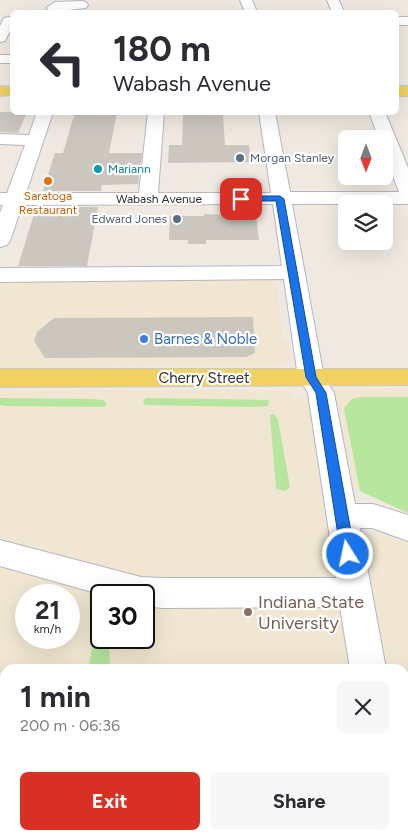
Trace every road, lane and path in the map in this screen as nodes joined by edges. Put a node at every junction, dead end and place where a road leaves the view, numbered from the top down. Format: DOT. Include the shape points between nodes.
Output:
graph roads {
  1 [pos="81,6"];
  2 [pos="52,8"];
  3 [pos="7,21"];
  4 [pos="0,38"];
  5 [pos="44,115"];
  6 [pos="156,115"];
  7 [pos="267,115"];
  8 [pos="378,115"];
  9 [pos="0,140"];
  10 [pos="35,140"];
  11 [pos="408,192"];
  12 [pos="408,198"];
  13 [pos="7,199"];
  14 [pos="146,199"];
  15 [pos="280,199"];
  16 [pos="0,241"];
  17 [pos="292,272"];
  18 [pos="0,275"];
  19 [pos="311,377"];
  20 [pos="408,377"];
  21 [pos="0,378"];
  22 [pos="342,516"];
  23 [pos="408,528"];
  24 [pos="0,553"];
  25 [pos="355,592"];
  26 [pos="367,664"];
  1 -- 2 [label="street"];
  3 -- 4 [label="street"];
  5 -- 10 [label="street"];
  6 -- 14 [label="street" via="150,188"];
  7 -- 15 [label="street"];
  8 -- 11 [label="street"];
  9 -- 10 [label="street"];
  10 -- 13 [label="street"];
  12 -- 15 [label="street, Wabash Avenue"];
  13 -- 14 [label="street, Wabash Avenue"];
  13 -- 16 [label="street"];
  14 -- 15 [label="street, Wabash Avenue"];
  15 -- 17 [label="street"];
  17 -- 18 [label="street"];
  17 -- 19 [label="street"];
  19 -- 20 [label="main road, Cherry Street"];
  19 -- 21 [label="main road, Cherry Street"];
  19 -- 22 [label="street" via="321,393"];
  22 -- 23 [label="street" via="373,516"];
  22 -- 25 [label="street"];
  24 -- 25 [label="street" via="141,591"];
  25 -- 26 [label="street"];
}
